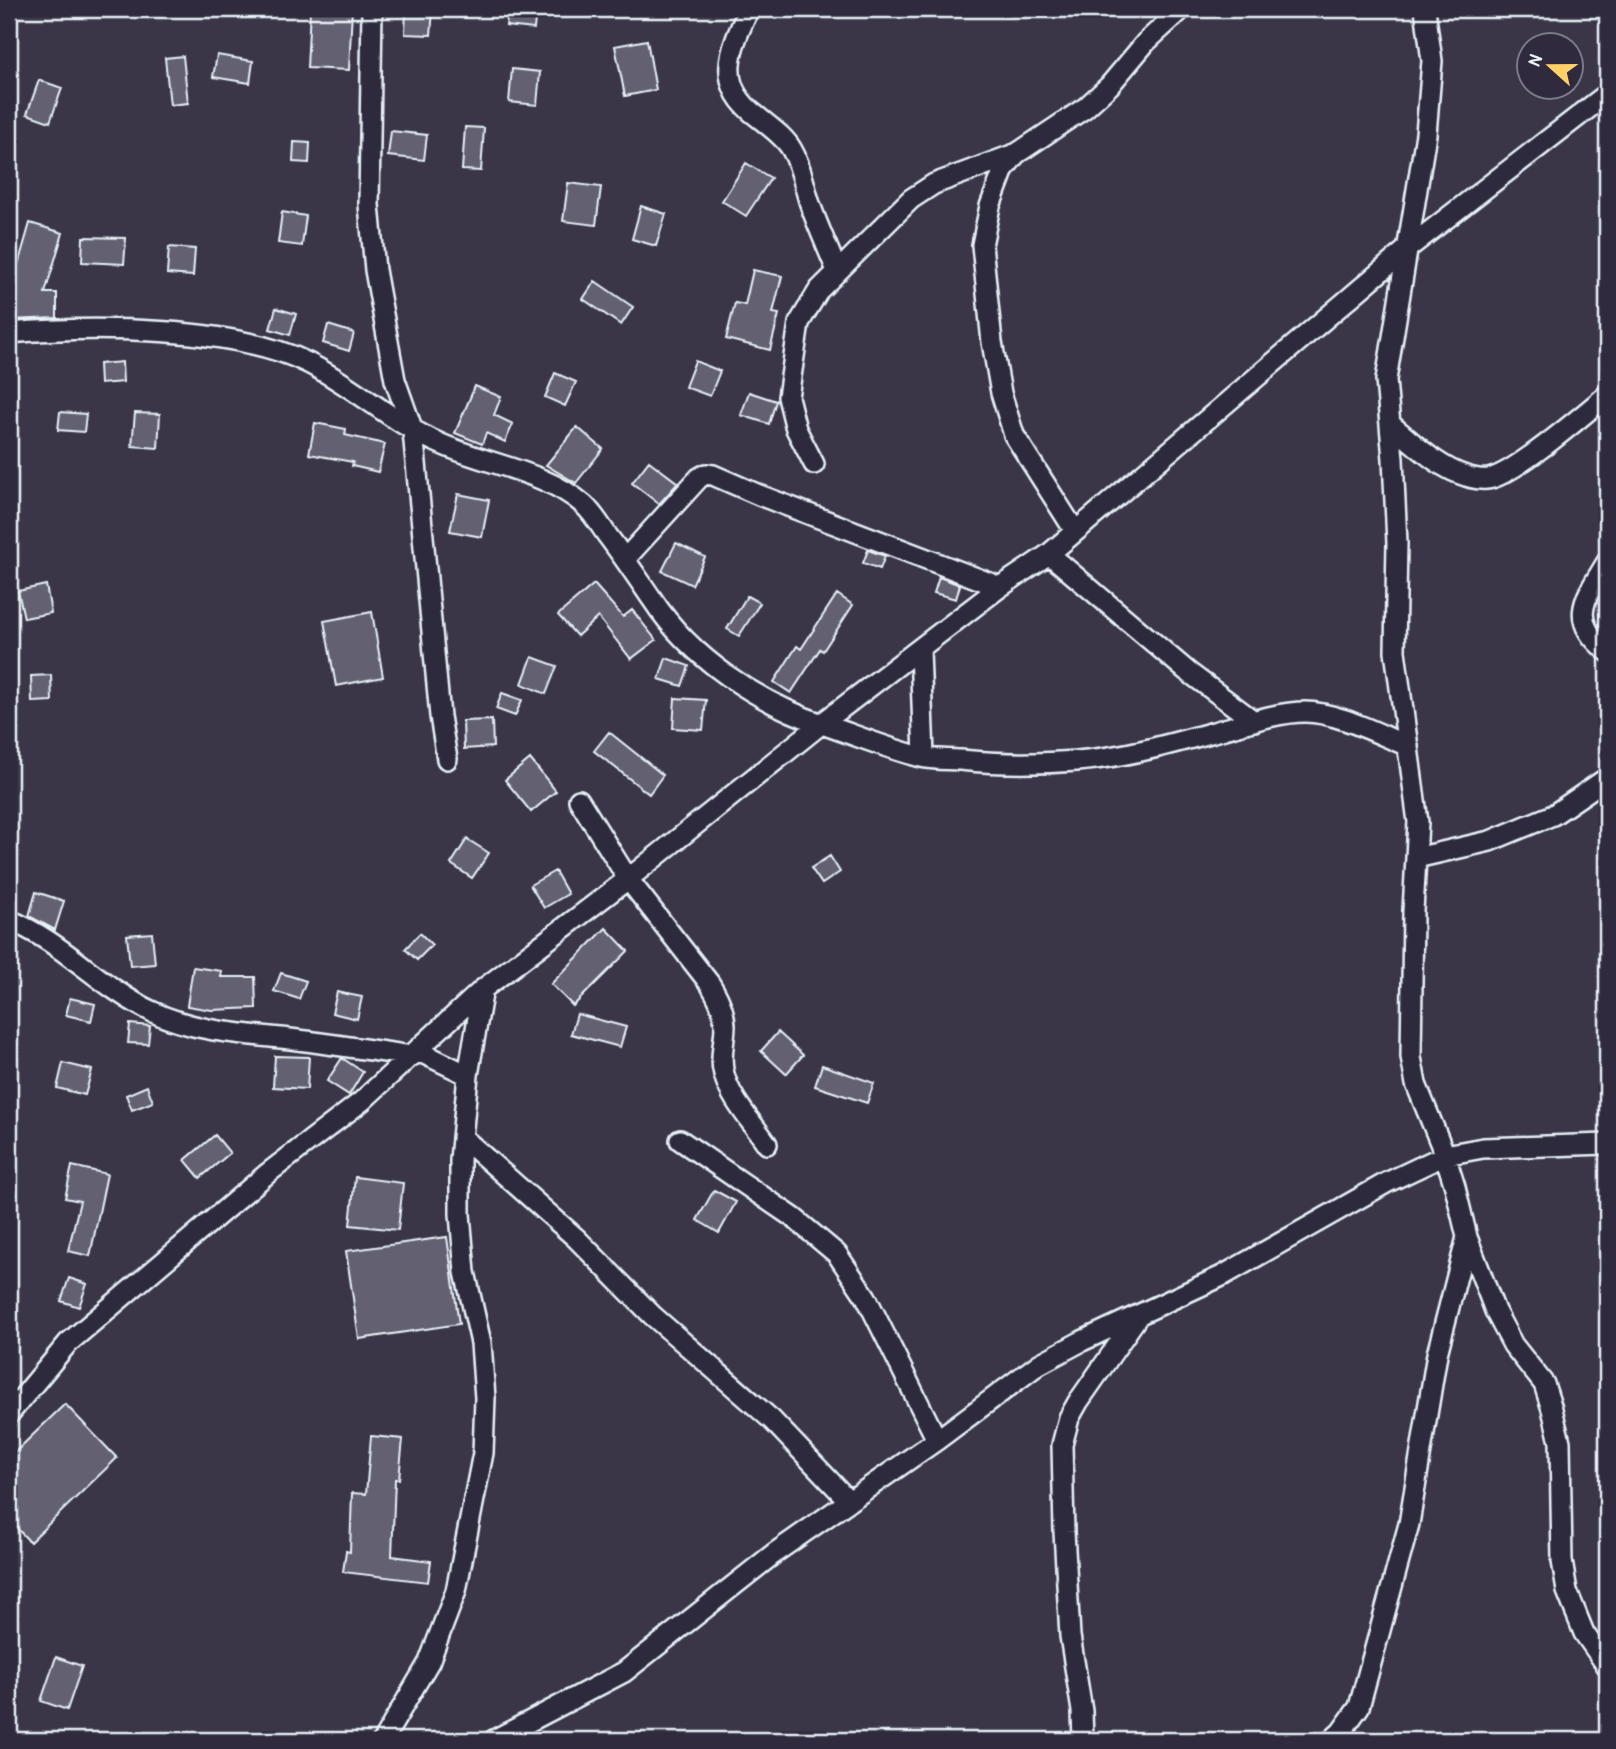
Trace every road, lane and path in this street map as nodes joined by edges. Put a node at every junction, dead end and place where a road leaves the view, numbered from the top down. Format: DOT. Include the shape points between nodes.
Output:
graph roads {
  1 [pos="372,9"];
  2 [pos="750,9"];
  3 [pos="1182,9"];
  4 [pos="1425,9"];
  5 [pos="1607,94"];
  6 [pos="1016,154"];
  7 [pos="1407,250"];
  8 [pos="837,271"];
  9 [pos="9,333"];
  10 [pos="1607,395"];
  11 [pos="1390,424"];
  12 [pos="413,431"];
  13 [pos="814,464"];
  14 [pos="1075,531"];
  15 [pos="1049,554"];
  16 [pos="626,558"];
  17 [pos="1607,562"];
  18 [pos="1000,587"];
  19 [pos="920,650"];
  20 [pos="1607,651"];
  21 [pos="1254,721"];
  22 [pos="821,724"];
  23 [pos="1408,746"];
  24 [pos="924,757"];
  25 [pos="447,759"];
  26 [pos="1607,778"];
  27 [pos="579,800"];
  28 [pos="1416,858"];
  29 [pos="628,879"];
  30 [pos="9,920"];
  31 [pos="483,989"];
  32 [pos="415,1054"];
  33 [pos="468,1074"];
  34 [pos="462,1138"];
  35 [pos="680,1140"];
  36 [pos="767,1144"];
  37 [pos="1607,1144"];
  38 [pos="1445,1155"];
  39 [pos="1467,1237"];
  40 [pos="1139,1315"];
  41 [pos="9,1414"];
  42 [pos="937,1440"];
  43 [pos="849,1500"];
  44 [pos="1607,1666"];
  45 [pos="383,1740"];
  46 [pos="494,1740"];
  47 [pos="1083,1740"];
  48 [pos="1332,1740"];
  1 -- 12 [label="street" via="369,205 375,270 395,380"];
  2 -- 8 [label="street" via="733,44 729,79 747,110 792,150"];
  3 -- 6 [label="street" via="1085,108"];
  4 -- 7 [label="street" via="1432,61 1426,134"];
  5 -- 7 [label="street"];
  6 -- 8 [label="street" via="934,184 911,199"];
  6 -- 14 [label="street" via="1004,169 990,206 982,245 992,342 1014,435"];
  7 -- 11 [label="street" via="1386,380"];
  7 -- 14 [label="street"];
  8 -- 13 [label="street" via="799,323 793,360 789,397 796,429"];
  9 -- 12 [label="street" via="123,331 211,338 274,350 335,378"];
  10 -- 11 [label="street" via="1515,466 1488,479 1447,467"];
  11 -- 23 [label="street" via="1397,543 1395,651"];
  12 -- 16 [label="street" via="571,495 588,507"];
  12 -- 25 [label="street"];
  14 -- 15 [label="street"];
  15 -- 18 [label="street"];
  15 -- 21 [label="street" via="1187,671"];
  16 -- 18 [label="street" via="706,474"];
  16 -- 22 [label="street" via="680,636 720,670 777,707"];
  17 -- 20 [label="street" via="1585,602 1582,620 1591,639"];
  18 -- 19 [label="street"];
  19 -- 22 [label="street"];
  19 -- 24 [label="street"];
  21 -- 23 [label="street" via="1304,712 1330,716"];
  21 -- 24 [label="street" via="1143,752 1078,761 998,764"];
  22 -- 24 [label="street"];
  22 -- 29 [label="street"];
  23 -- 28 [label="street" via="1418,822"];
  26 -- 28 [label="street" via="1553,815 1490,841"];
  27 -- 29 [label="street"];
  28 -- 38 [label="street" via="1411,1056 1416,1084"];
  29 -- 31 [label="street"];
  29 -- 36 [label="street" via="721,1003 724,1075"];
  30 -- 32 [label="street" via="36,933 104,983 172,1020 253,1035"];
  31 -- 32 [label="street"];
  31 -- 33 [label="street"];
  32 -- 33 [label="street"];
  32 -- 41 [label="street" via="68,1343"];
  33 -- 34 [label="street"];
  34 -- 43 [label="street" via="772,1420"];
  34 -- 45 [label="street" via="460,1214 481,1343 483,1453 456,1591 429,1661"];
  35 -- 42 [label="street" via="794,1218 837,1254 866,1297"];
  37 -- 38 [label="street" via="1483,1148"];
  38 -- 39 [label="street"];
  38 -- 40 [label="street" via="1386,1183 1222,1276"];
  39 -- 44 [label="street" via="1513,1345 1544,1384 1560,1442 1562,1562 1567,1591 1584,1633"];
  39 -- 48 [label="street" via="1437,1354 1405,1537 1359,1707"];
  40 -- 42 [label="street" via="1039,1364"];
  40 -- 47 [label="street" via="1078,1402 1062,1445 1070,1636"];
  42 -- 43 [label="street"];
  43 -- 46 [label="street" via="624,1672"];
}
